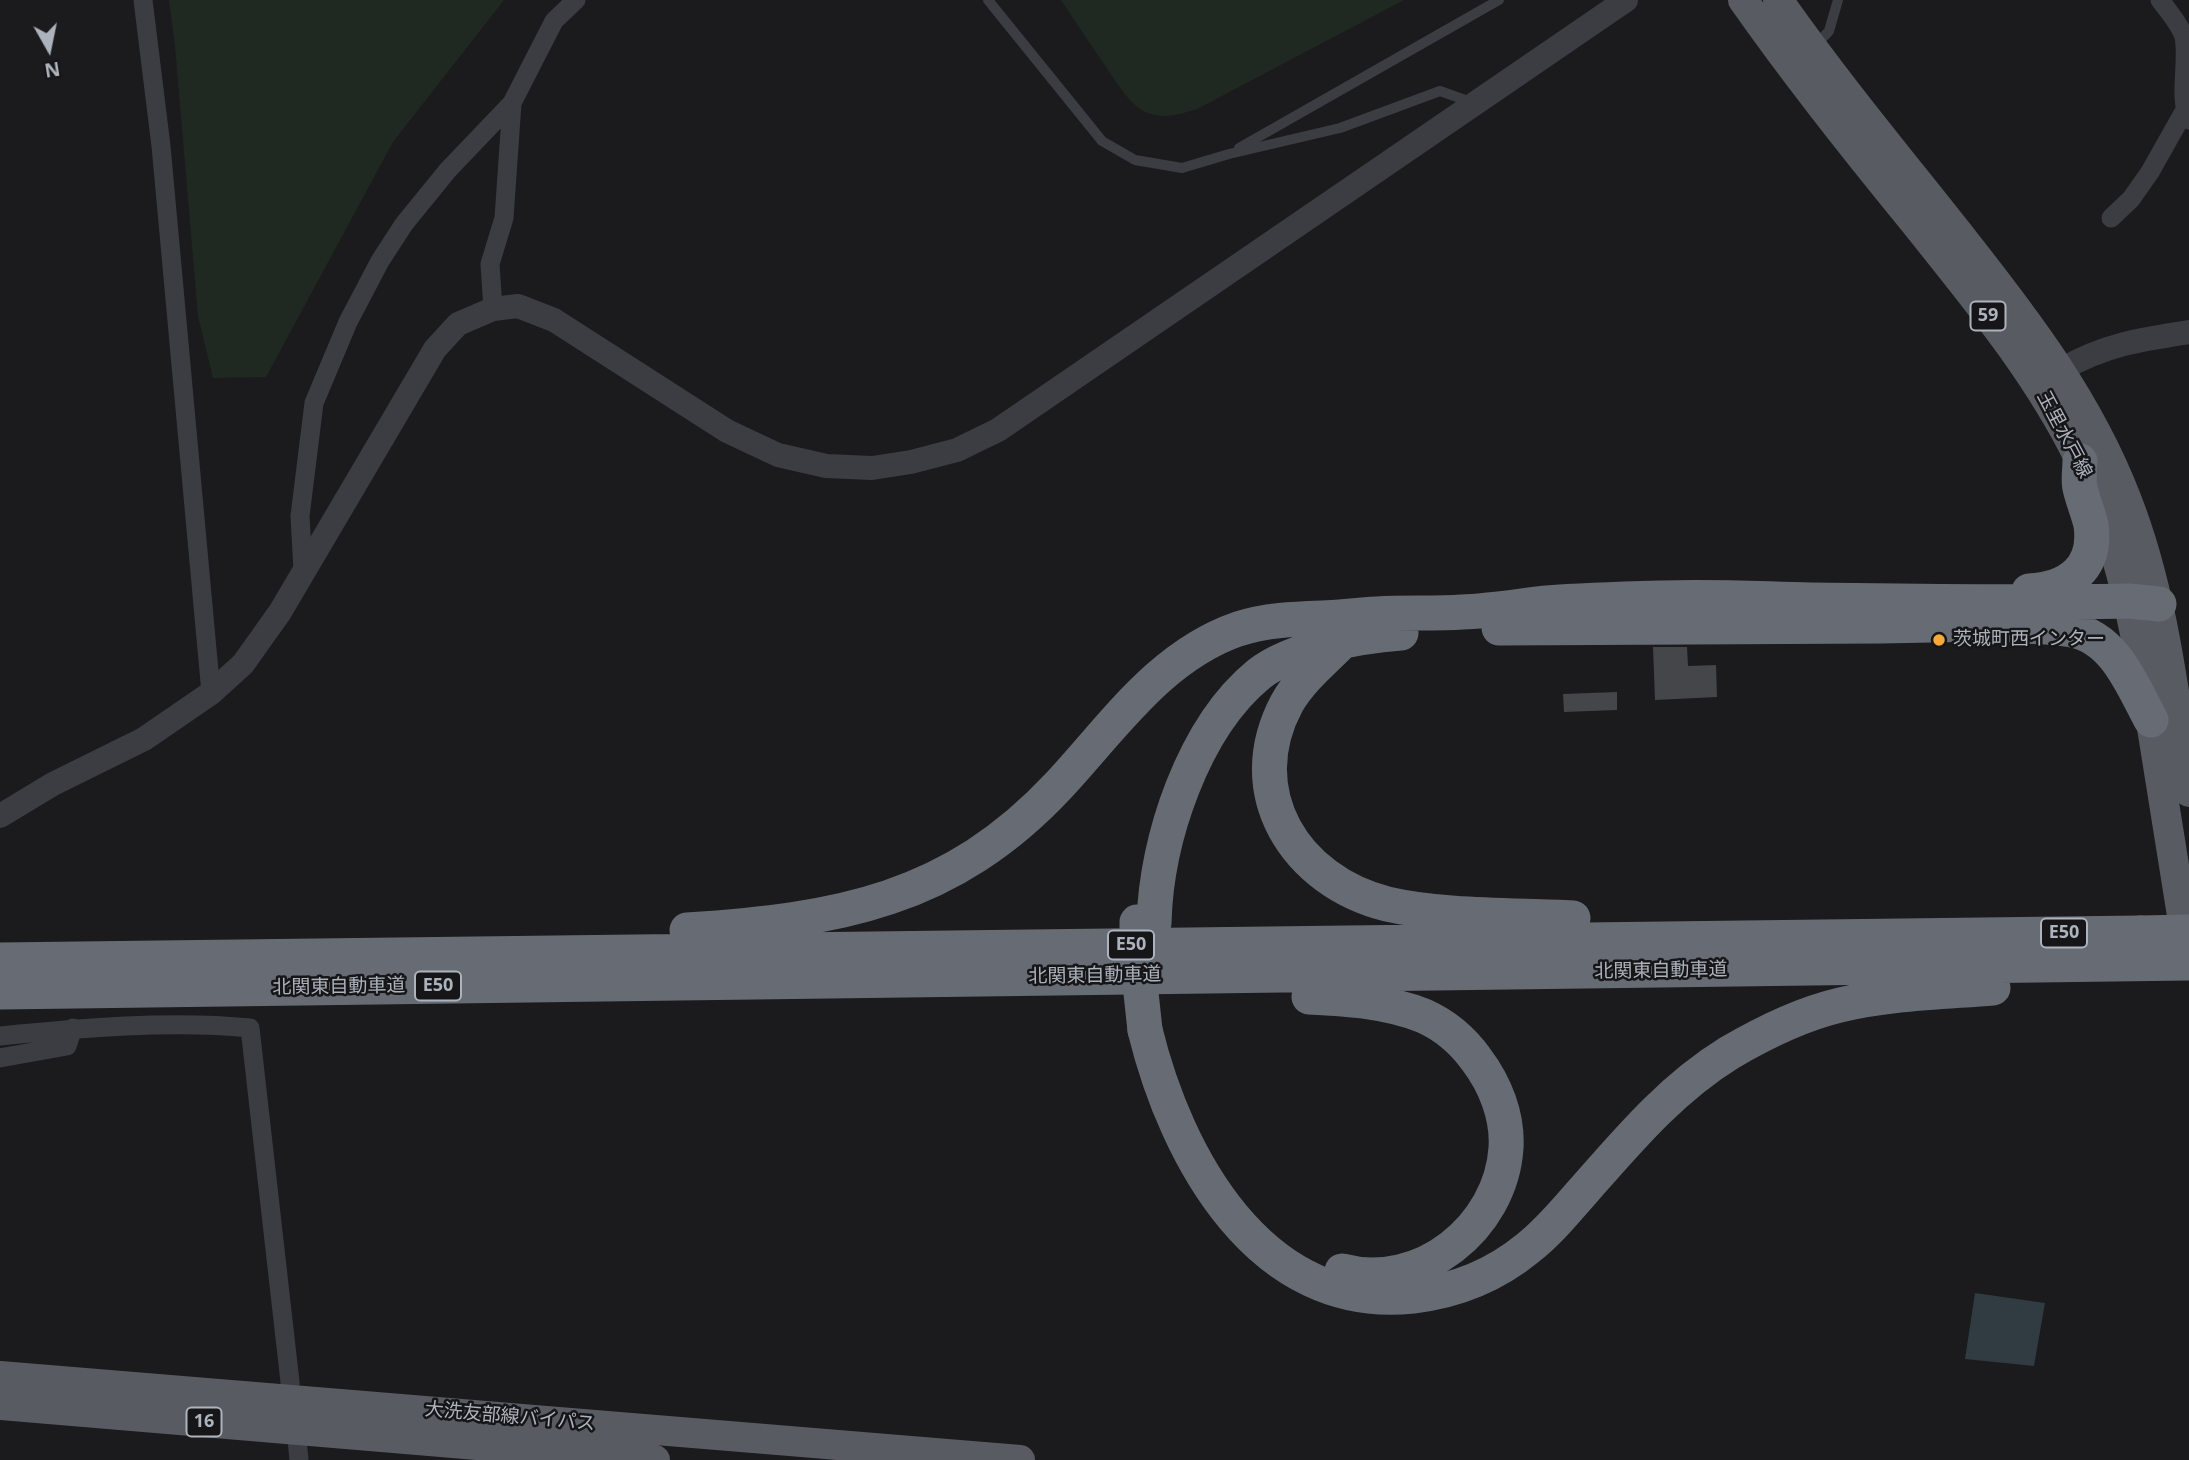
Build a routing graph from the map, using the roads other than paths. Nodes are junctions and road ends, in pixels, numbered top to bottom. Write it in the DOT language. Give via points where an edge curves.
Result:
graph roads {
  1 [pos="143,0"];
  2 [pos="576,0"];
  3 [pos="988,0"];
  4 [pos="1499,0"];
  5 [pos="1626,0"];
  6 [pos="1743,0"];
  7 [pos="1778,0"];
  8 [pos="1838,0"];
  9 [pos="2160,0"];
  10 [pos="2187,35"];
  11 [pos="1813,49"];
  12 [pos="512,103"];
  13 [pos="1475,104"];
  14 [pos="2187,115"];
  15 [pos="1229,154"];
  16 [pos="2111,218"];
  17 [pos="493,309"];
  18 [pos="2189,332"];
  19 [pos="2061,370"];
  20 [pos="2080,461"];
  21 [pos="303,570"];
  22 [pos="1960,600"];
  23 [pos="2140,605"];
  24 [pos="2009,625"];
  25 [pos="1331,631"];
  26 [pos="211,694"];
  27 [pos="2151,720"];
  28 [pos="2189,792"];
  29 [pos="0,816"];
  30 [pos="2189,932"];
  31 [pos="1988,934"];
  32 [pos="275,957"];
  33 [pos="2143,958"];
  34 [pos="0,960"];
  35 [pos="2189,961"];
  36 [pos="2189,976"];
  37 [pos="876,980"];
  38 [pos="0,992"];
  39 [pos="73,1028"];
  40 [pos="1153,1030"];
  41 [pos="0,1036"];
  42 [pos="0,1058"];
  43 [pos="0,1376"];
  44 [pos="290,1398"];
  45 [pos="0,1405"];
  46 [pos="296,1429"];
  47 [pos="541,1455"];
  48 [pos="299,1460"];
  49 [pos="655,1460"];
  50 [pos="1020,1460"];
  1 -- 26 [label="street" via="161,146"];
  2 -- 12 [label="street" via="554,21"];
  3 -- 15 [label="lane" via="1102,141 1135,160 1182,168"];
  4 -- 15 [label="lane"];
  5 -- 13 [label="street"];
  6 -- 20 [label="main road, 玉里水戸線 / 59" via="1788,65 2000,332"];
  7 -- 11 [label="main road, 玉里水戸線 / 59"];
  8 -- 11 [label="lane" via="1829,31"];
  9 -- 10 [label="street"];
  10 -- 14 [label="street"];
  11 -- 19 [label="main road, 玉里水戸線 / 59"];
  12 -- 17 [label="street" via="504,218 490,264"];
  12 -- 21 [label="street" via="404,224 348,321 314,403 300,516"];
  13 -- 15 [label="lane" via="1440,91 1340,128"];
  13 -- 17 [label="street" via="998,430 957,450 911,461 872,468 826,466 778,455 727,431 554,320 517,306"];
  14 -- 16 [label="street" via="2150,172"];
  17 -- 21 [label="street" via="458,324 435,349"];
  18 -- 19 [label="street" via="2114,345"];
  19 -- 23 [label="main road, 玉里水戸線 / 59" via="2098,434 2142,542"];
  20 -- 22 [label="highway" via="2079,486 2091,541 2084,567 2069,581 2046,590"];
  20 -- 23 [label="main road, 玉里水戸線 / 59"];
  21 -- 26 [label="street" via="243,664"];
  22 -- 23 [label="highway"];
  22 -- 25 [label="highway" via="1667,598 1552,603 1380,614"];
  23 -- 24 [label="highway" via="2096,618"];
  23 -- 27 [label="main road, 玉里水戸線 / 59"];
  23 -- 28 [label="main road, 玉里水戸線 / 59"];
  24 -- 25 [label="highway" via="1463,628 1376,635"];
  24 -- 27 [label="highway" via="2071,629 2096,640 2119,663"];
  25 -- 31 [label="highway" via="1278,723 1271,777 1274,801 1295,846 1312,866 1357,893 1420,909 1494,914 1656,922 1898,920"];
  25 -- 32 [label="highway" via="1286,618 1241,628 1187,654 1130,704 1054,790 994,844 921,886 884,900 840,912 736,926"];
  25 -- 40 [label="highway" via="1260,673 1219,719 1199,753 1167,833 1146,922 1154,980"];
  26 -- 29 [label="street" via="144,739"];
  27 -- 35 [label="main road, 玉里水戸線 / 59"];
  30 -- 33 [label="highway, 北関東自動車道 / E50, bridge"];
  31 -- 32 [label="highway, 北関東自動車道 / E50"];
  31 -- 33 [label="highway, 北関東自動車道 / E50"];
  32 -- 34 [label="highway, 北関東自動車道 / E50"];
  33 -- 35 [label="highway, 北関東自動車道 / E50"];
  33 -- 36 [label="highway"];
  33 -- 37 [label="highway, 北関東自動車道 / E50"];
  33 -- 40 [label="highway" via="1838,1005 1787,1024 1728,1054 1684,1086 1528,1249 1458,1288 1405,1297 1355,1293 1309,1279 1261,1247 1196,1165 1163,1096"];
  37 -- 38 [label="highway, 北関東自動車道 / E50"];
  37 -- 40 [label="highway" via="1333,998 1393,1006 1426,1017 1469,1048 1498,1096 1506,1148 1492,1200 1456,1246 1434,1260 1381,1274 1351,1273 1322,1265 1297,1252 1255,1218 1212,1161"];
  39 -- 41 [label="street"];
  39 -- 42 [label="street" via="67,1046"];
  39 -- 44 [label="street" via="250,1028"];
  43 -- 44 [label="main road, 大洗友部線バイパス / 16"];
  44 -- 50 [label="main road, 大洗友部線バイパス / 16"];
  45 -- 46 [label="main road, 大洗友部線バイパス / 16"];
  46 -- 47 [label="main road, 大洗友部線バイパス / 16"];
  46 -- 48 [label="street"];
  47 -- 49 [label="main road, 大洗友部線バイパス / 16"];
}
